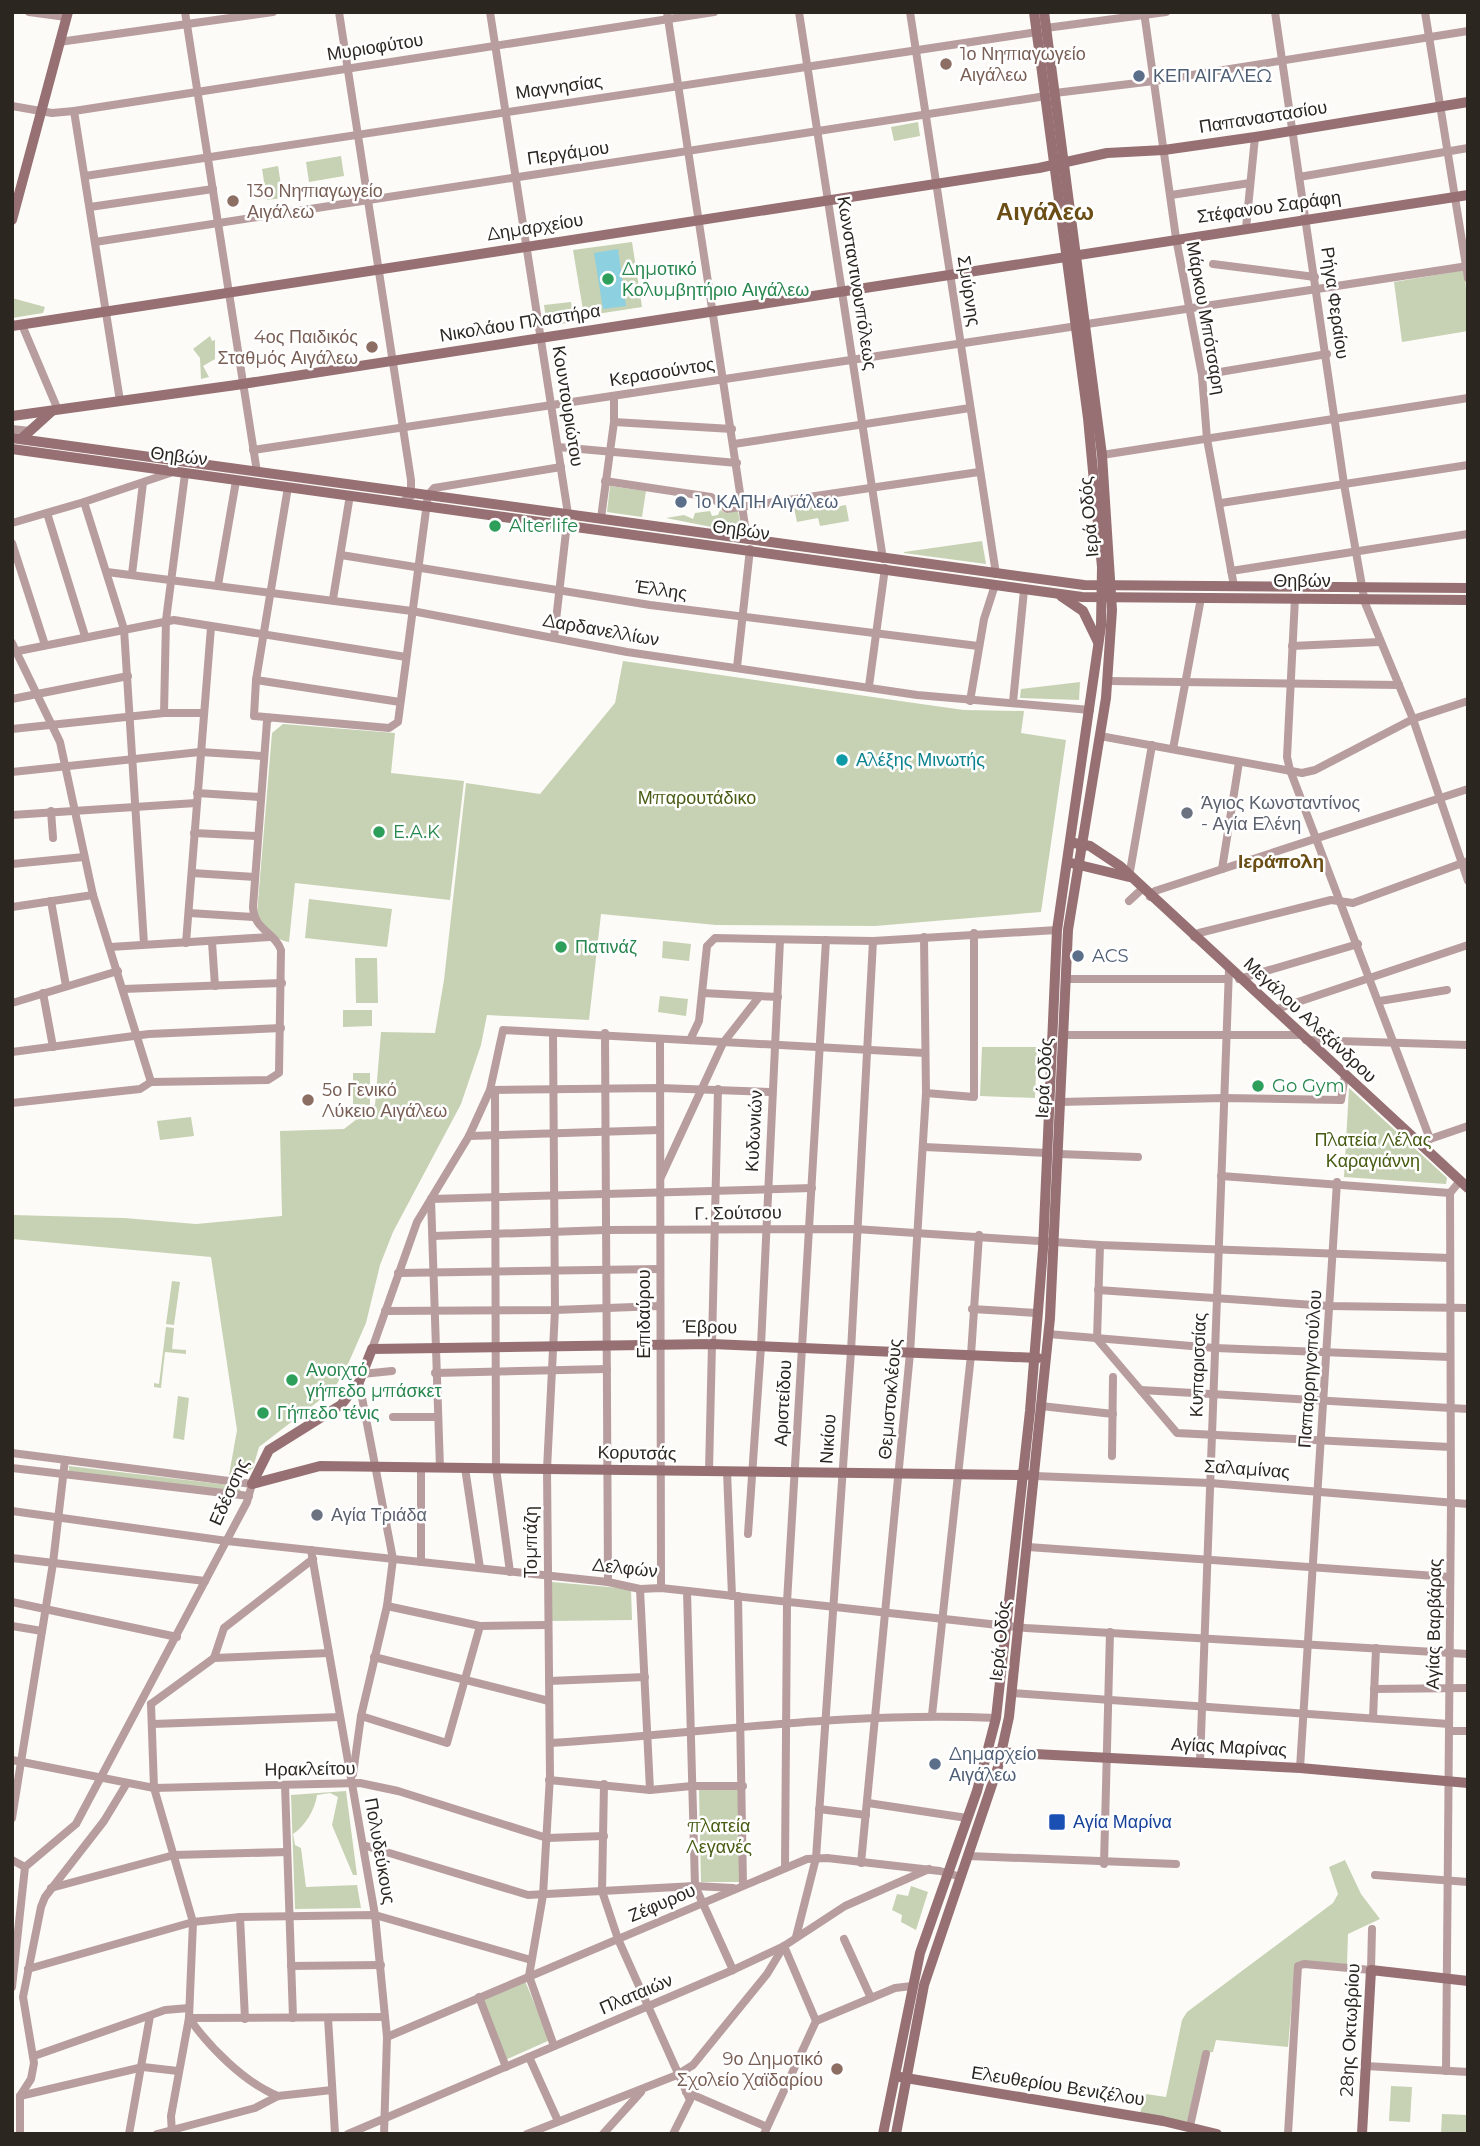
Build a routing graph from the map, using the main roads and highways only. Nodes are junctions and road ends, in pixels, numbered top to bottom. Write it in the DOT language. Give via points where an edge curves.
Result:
graph roads {
  1 [pos="1034,12"];
  2 [pos="1044,12"];
  3 [pos="67,15"];
  4 [pos="1042,30"];
  5 [pos="1468,102"];
  6 [pos="1060,164"];
  7 [pos="1468,195"];
  8 [pos="12,220"];
  9 [pos="1072,255"];
  10 [pos="17,325"];
  11 [pos="1082,325"];
  12 [pos="55,411"];
  13 [pos="12,416"];
  14 [pos="17,438"];
  15 [pos="12,449"];
  16 [pos="428,500"];
  17 [pos="569,519"];
  18 [pos="749,544"];
  19 [pos="995,580"];
  20 [pos="1468,589"];
  21 [pos="1107,592"];
  22 [pos="1045,593"];
  23 [pos="1363,593"];
  24 [pos="1468,600"];
  25 [pos="1098,645"];
  26 [pos="1074,843"];
  27 [pos="1065,862"];
  28 [pos="1077,865"];
  29 [pos="1129,877"];
  30 [pos="1053,1153"];
  31 [pos="1464,1185"];
  32 [pos="1049,1242"];
  33 [pos="372,1349"];
  34 [pos="1034,1358"];
  35 [pos="1046,1359"];
  36 [pos="1023,1475"];
  37 [pos="1035,1476"];
  38 [pos="252,1484"];
  39 [pos="988,1752"];
  40 [pos="1002,1752"];
  41 [pos="1468,1783"];
  42 [pos="1468,1982"];
  43 [pos="893,2076"];
  44 [pos="906,2078"];
  45 [pos="883,2134"];
  46 [pos="896,2134"];
  47 [pos="1217,2134"];
  48 [pos="1362,2134"];
  1 -- 4 [label="main road, Ιερά Οδός"];
  2 -- 4 [label="main road, Ιερά Οδός"];
  3 -- 8 [label="main road"];
  4 -- 6 [label="main road, Ιερά Οδός"];
  5 -- 6 [label="main road, Παπαναστασίου" via="1164,150 1107,153"];
  6 -- 9 [label="main road, Ιερά Οδός"];
  6 -- 10 [label="main road, Δημαρχείου"];
  7 -- 9 [label="main road, Στέφανου Σαράφη"];
  9 -- 11 [label="main road, Ιερά Οδός"];
  9 -- 12 [label="main road, Νικολάου Πλαστήρα"];
  11 -- 21 [label="main road, Ιερά Οδός"];
  11 -- 21 [label="main road, Ιερά Οδός" via="1102,454"];
  12 -- 13 [label="main road, Νικολάου Πλαστήρα"];
  12 -- 14 [label="main road"];
  14 -- 16 [label="main road, Θηβών" via="412,492"];
  15 -- 16 [label="main road, Θηβών" via="402,502"];
  16 -- 17 [label="main road, Θηβών"];
  17 -- 18 [label="main road, Θηβών"];
  17 -- 18 [label="main road, Θηβών" via="601,518"];
  18 -- 19 [label="main road, Θηβών"];
  19 -- 21 [label="main road, Θηβών"];
  19 -- 22 [label="main road, Θηβών"];
  20 -- 23 [label="main road, Θηβών"];
  21 -- 22 [label="main road, Θηβών"];
  21 -- 23 [label="main road, Θηβών" via="1234,586"];
  21 -- 23 [label="main road, Θηβών" via="1201,598"];
  21 -- 25 [label="main road, Ιερά Οδός"];
  21 -- 26 [label="main road, Ιερά Οδός" via="1108,681"];
  22 -- 25 [label="main road" via="1068,599 1083,611"];
  23 -- 24 [label="main road, Θηβών"];
  25 -- 26 [label="main road, Ιερά Οδός"];
  26 -- 27 [label="main road, Ιερά Οδός"];
  26 -- 28 [label="main road, Ιερά Οδός"];
  26 -- 29 [label="main road, Μεγάλου Αλεξάνδρου" via="1095,848"];
  27 -- 28 [label="main road, Μεγάλου Αλεξάνδρου"];
  27 -- 30 [label="main road, Ιερά Οδός" via="1057,930"];
  28 -- 29 [label="main road, Μεγάλου Αλεξάνδρου"];
  28 -- 30 [label="main road, Ιερά Οδός" via="1068,930 1060,1102"];
  29 -- 31 [label="main road, Μεγάλου Αλεξάνδρου" via="1232,975 1426,1143"];
  30 -- 32 [label="main road, Ιερά Οδός"];
  32 -- 34 [label="main road, Ιερά Οδός"];
  32 -- 35 [label="main road, Ιερά Οδός"];
  33 -- 34 [label="main road, Έβρου" via="712,1344"];
  33 -- 38 [label="main road, Εδέσσης" via="361,1378 336,1410 269,1450"];
  34 -- 35 [label="main road, Έβρου"];
  34 -- 36 [label="main road, Ιερά Οδός"];
  35 -- 37 [label="main road, Ιερά Οδός"];
  36 -- 37 [label="main road, Σαλαμίνας"];
  36 -- 38 [label="main road, Κορυτσάς" via="320,1466"];
  36 -- 39 [label="main road, Ιερά Οδός" via="1008,1626"];
  37 -- 40 [label="main road, Ιερά Οδός"];
  39 -- 40 [label="main road, Αγίας Μαρίνας"];
  39 -- 43 [label="main road, Ιερά Οδός" via="924,1941"];
  40 -- 41 [label="main road, Αγίας Μαρίνας" via="1300,1768"];
  40 -- 44 [label="main road, Ιερά Οδός" via="927,1976"];
  42 -- 48 [label="main road, 28ης Οκτωβρίου" via="1371,1970"];
  43 -- 44 [label="main road, Ελευθερίου Βενιζέλου"];
  43 -- 45 [label="main road, Ιερά Οδός"];
  44 -- 46 [label="main road, Ιερά Οδός"];
  44 -- 47 [label="main road, Ελευθερίου Βενιζέλου"];
}
